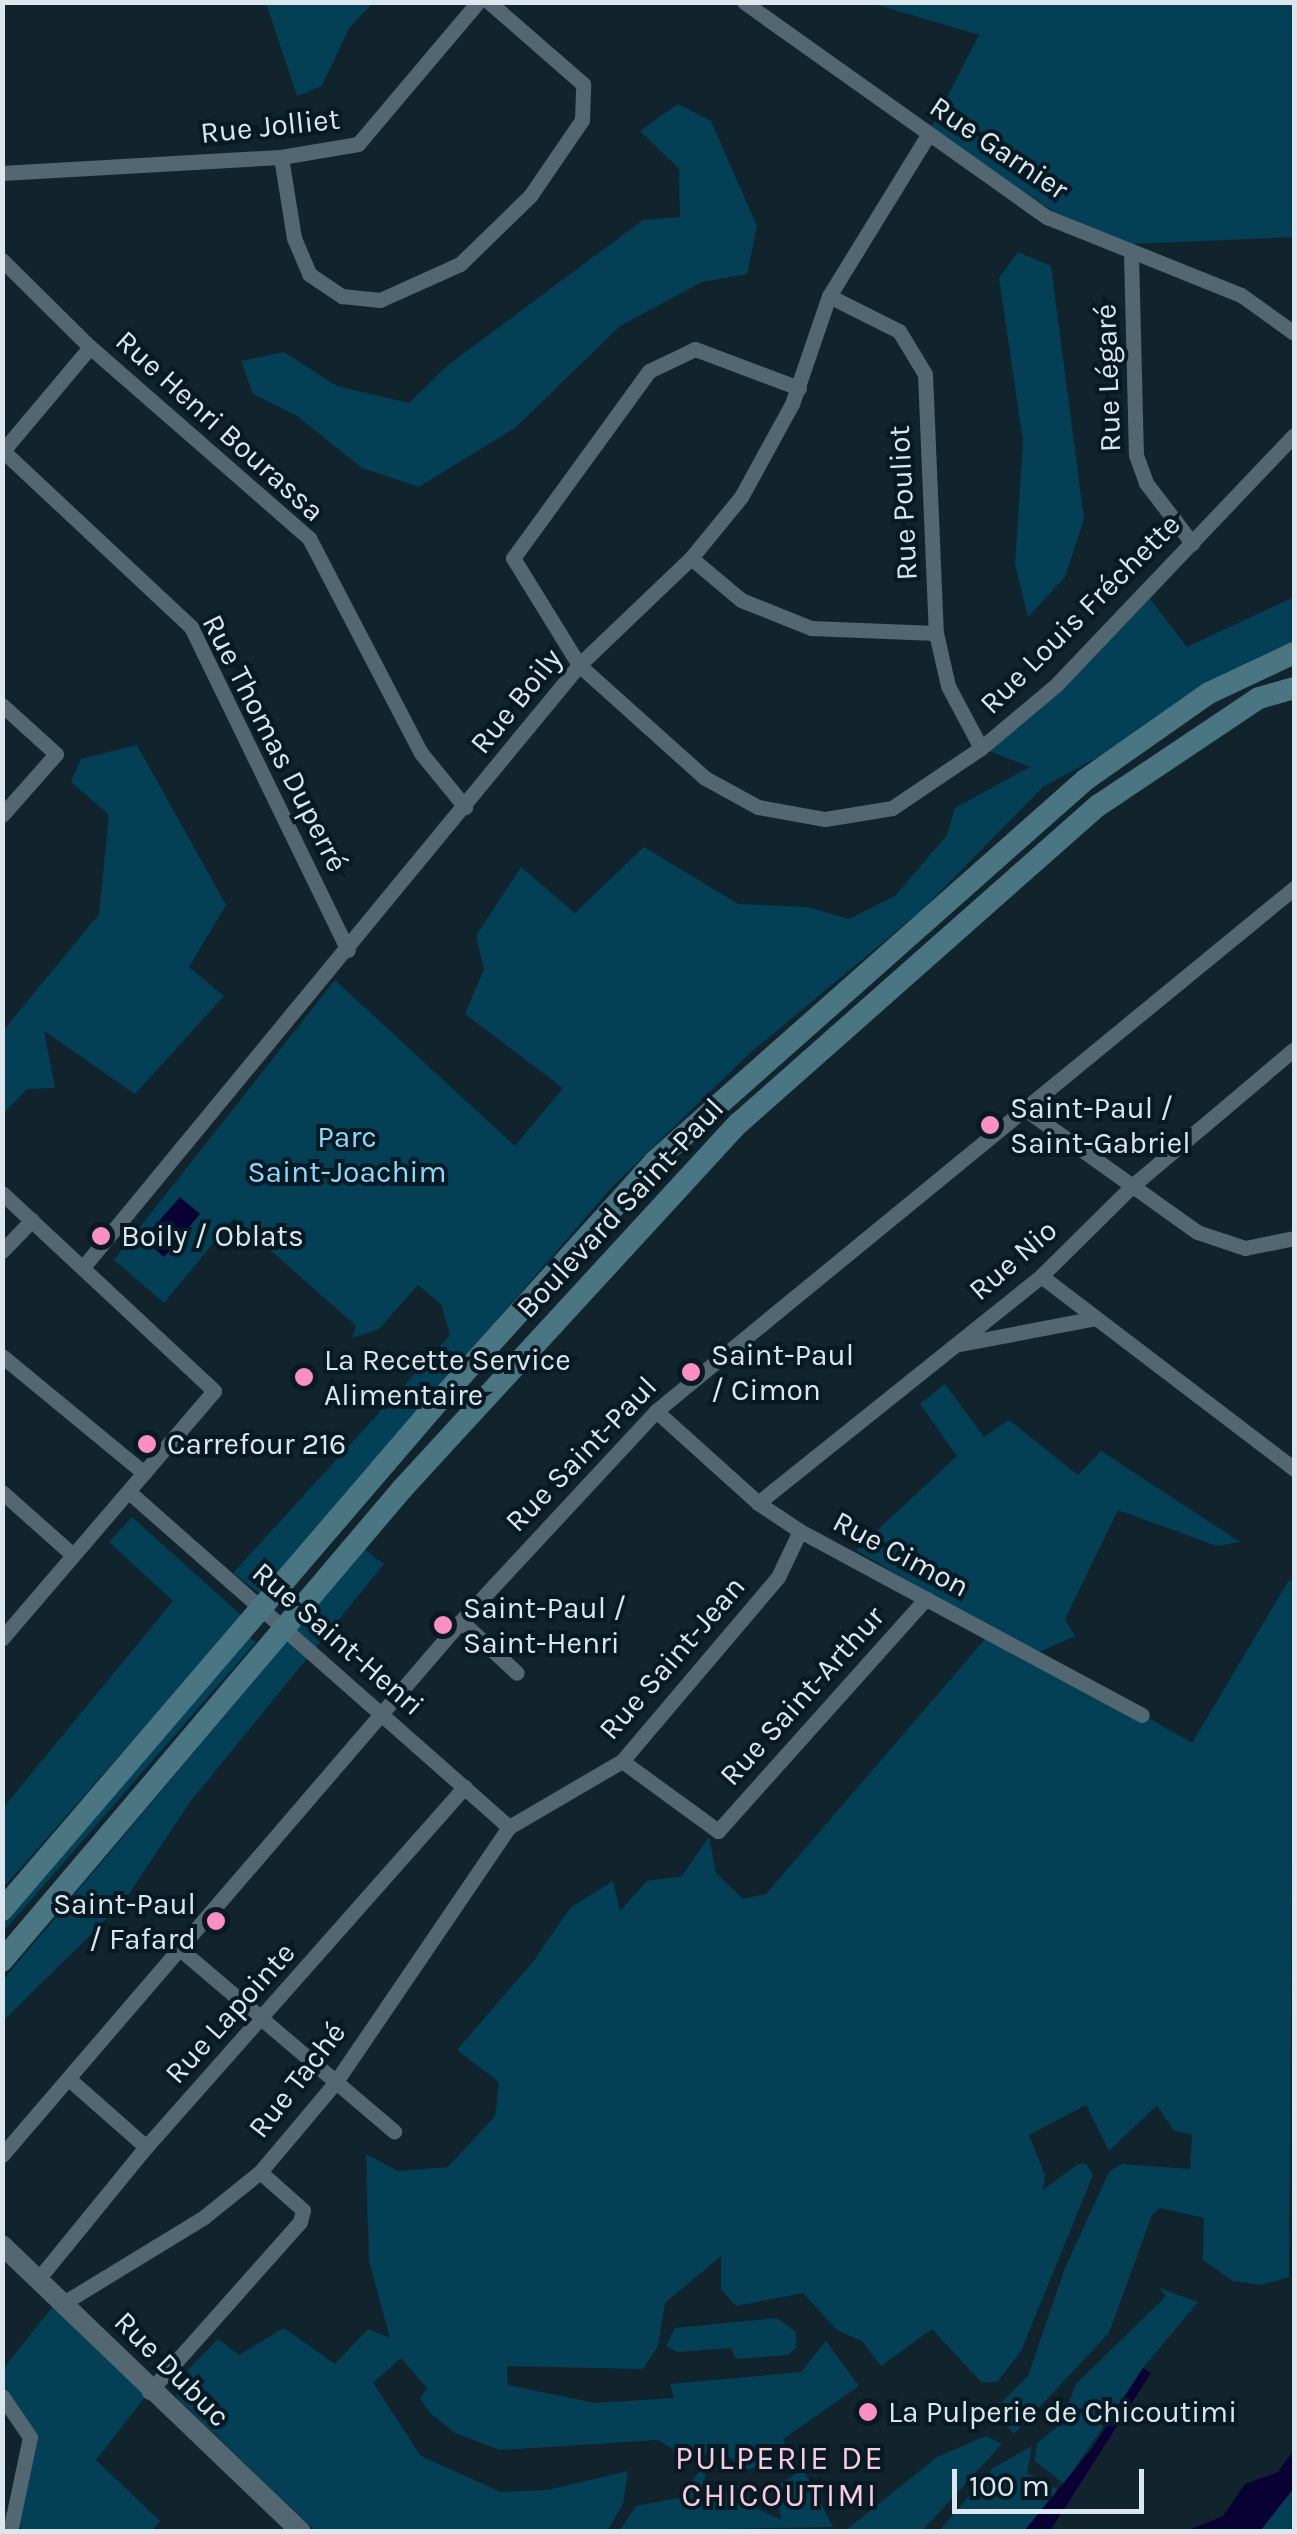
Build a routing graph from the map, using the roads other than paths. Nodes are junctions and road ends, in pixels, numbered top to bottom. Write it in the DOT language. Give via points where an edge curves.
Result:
graph roads {
  1 [pos="478,2"];
  2 [pos="489,2"];
  3 [pos="744,2"];
  4 [pos="928,135"];
  5 [pos="281,157"];
  6 [pos="2,174"];
  7 [pos="1131,253"];
  8 [pos="2,260"];
  9 [pos="829,296"];
  10 [pos="1294,333"];
  11 [pos="90,347"];
  12 [pos="799,388"];
  13 [pos="1294,435"];
  14 [pos="3,451"];
  15 [pos="1192,544"];
  16 [pos="691,558"];
  17 [pos="936,633"];
  18 [pos="1294,653"];
  19 [pos="579,664"];
  20 [pos="1294,688"];
  21 [pos="2,704"];
  22 [pos="982,748"];
  23 [pos="466,808"];
  24 [pos="2,815"];
  25 [pos="1294,888"];
  26 [pos="348,950"];
  27 [pos="1294,1049"];
  28 [pos="1026,1110"];
  29 [pos="1132,1186"];
  30 [pos="2,1194"];
  31 [pos="32,1220"];
  32 [pos="1291,1241"];
  33 [pos="2,1251"];
  34 [pos="84,1266"];
  35 [pos="1041,1276"];
  36 [pos="1096,1318"];
  37 [pos="956,1344"];
  38 [pos="2,1356"];
  39 [pos="656,1411"];
  40 [pos="1294,1469"];
  41 [pos="144,1473"];
  42 [pos="2,1492"];
  43 [pos="129,1492"];
  44 [pos="758,1503"];
  45 [pos="800,1531"];
  46 [pos="73,1555"];
  47 [pos="926,1598"];
  48 [pos="461,1621"];
  49 [pos="2,1638"];
  50 [pos="518,1673"];
  51 [pos="382,1714"];
  52 [pos="1142,1715"];
  53 [pos="622,1760"];
  54 [pos="465,1787"];
  55 [pos="509,1827"];
  56 [pos="2,1910"];
  57 [pos="181,1950"];
  58 [pos="2,1961"];
  59 [pos="263,2019"];
  60 [pos="69,2078"];
  61 [pos="335,2083"];
  62 [pos="394,2131"];
  63 [pos="146,2146"];
  64 [pos="2,2156"];
  65 [pos="260,2172"];
  66 [pos="2,2245"];
  67 [pos="39,2278"];
  68 [pos="65,2302"];
  69 [pos="149,2392"];
  70 [pos="2,2396"];
  71 [pos="10,2532"];
  72 [pos="301,2532"];
  1 -- 5 [label="street, Rue Jolliet" via="358,144"];
  2 -- 5 [label="street" via="583,84 582,120 530,196 460,264 380,300 342,296 309,274 294,238"];
  3 -- 4 [label="street, Rue Garnier"];
  4 -- 7 [label="street, Rue Garnier" via="1046,217"];
  4 -- 9 [label="street, Rue Boily"];
  5 -- 6 [label="street, Rue Jolliet"];
  7 -- 10 [label="street, Rue Garnier" via="1241,295"];
  7 -- 15 [label="street, Rue Légaré" via="1136,455 1146,483"];
  8 -- 11 [label="street, Rue Henri Bourassa"];
  9 -- 12 [label="street, Rue Boily"];
  9 -- 17 [label="street, Rue Pouliot" via="899,331 925,374"];
  11 -- 14 [label="street"];
  11 -- 23 [label="street, Rue Henri Bourassa" via="309,538 421,753"];
  12 -- 16 [label="street, Rue Boily" via="741,497"];
  12 -- 19 [label="street, Rue Louis Fréchette" via="694,349 649,371 513,558"];
  13 -- 15 [label="street, Rue Louis Fréchette"];
  14 -- 26 [label="street, Rue Thomas Duperré" via="191,627"];
  15 -- 22 [label="street, Rue Louis Fréchette" via="1056,685"];
  16 -- 17 [label="street" via="741,600 811,628"];
  16 -- 19 [label="street, Rue Boily"];
  17 -- 22 [label="street, Rue Pouliot" via="948,686"];
  18 -- 56 [label="main road, Boulevard Saint-Paul" via="1209,693 1084,780 654,1162 431,1410"];
  19 -- 22 [label="street, Rue Louis Fréchette" via="705,778 758,807 825,820 892,808"];
  19 -- 23 [label="street, Rue Boily"];
  20 -- 58 [label="main road, Boulevard Saint-Paul" via="1259,698 1100,805 740,1123 402,1489"];
  21 -- 24 [label="street" via="56,754"];
  23 -- 26 [label="street, Rue Boily"];
  25 -- 28 [label="street, Rue Saint-Paul"];
  26 -- 34 [label="street, Rue Boily"];
  27 -- 29 [label="street, Rue Nio"];
  28 -- 29 [label="street"];
  28 -- 39 [label="street, Rue Saint-Paul"];
  29 -- 32 [label="street" via="1196,1232 1245,1248"];
  29 -- 35 [label="street, Rue Nio"];
  30 -- 31 [label="street"];
  31 -- 33 [label="street"];
  31 -- 34 [label="street"];
  34 -- 41 [label="street" via="214,1391"];
  35 -- 36 [label="street"];
  35 -- 37 [label="street, Rue Nio"];
  36 -- 37 [label="street"];
  36 -- 40 [label="street"];
  37 -- 44 [label="street, Rue Nio"];
  38 -- 41 [label="street"];
  39 -- 44 [label="street, Rue Cimon"];
  39 -- 48 [label="street, Rue Saint-Paul"];
  41 -- 43 [label="street"];
  42 -- 46 [label="street"];
  43 -- 46 [label="street"];
  43 -- 51 [label="street, Rue Saint-Henri"];
  44 -- 45 [label="street, Rue Cimon"];
  45 -- 47 [label="street, Rue Cimon"];
  45 -- 53 [label="street, Rue Saint-Jean" via="778,1577"];
  46 -- 49 [label="street"];
  47 -- 52 [label="street, Rue Cimon"];
  47 -- 53 [label="street, Rue Saint-Arthur" via="718,1831"];
  48 -- 50 [label="street"];
  48 -- 51 [label="street, Rue Saint-Paul"];
  51 -- 54 [label="street, Rue Saint-Henri"];
  51 -- 57 [label="street, Rue Saint-Paul"];
  53 -- 55 [label="street, Rue Saint-Jean"];
  54 -- 55 [label="street, Rue Saint-Henri"];
  54 -- 59 [label="street, Rue Lapointe"];
  55 -- 61 [label="street, Rue Taché"];
  57 -- 59 [label="street"];
  57 -- 60 [label="street, Rue Saint-Paul"];
  59 -- 61 [label="street"];
  59 -- 63 [label="street, Rue Lapointe"];
  60 -- 63 [label="street"];
  60 -- 64 [label="street, Rue Saint-Paul"];
  61 -- 62 [label="street"];
  61 -- 65 [label="street, Rue Taché"];
  63 -- 67 [label="street, Rue Lapointe"];
  65 -- 68 [label="street, Rue Taché" via="204,2217"];
  65 -- 69 [label="street" via="303,2210 300,2222"];
  66 -- 67 [label="street, Rue Dubuc"];
  67 -- 68 [label="street, Rue Dubuc"];
  68 -- 69 [label="street, Rue Dubuc"];
  69 -- 72 [label="street, Rue Dubuc"];
  70 -- 71 [label="street" via="30,2437"];
}
